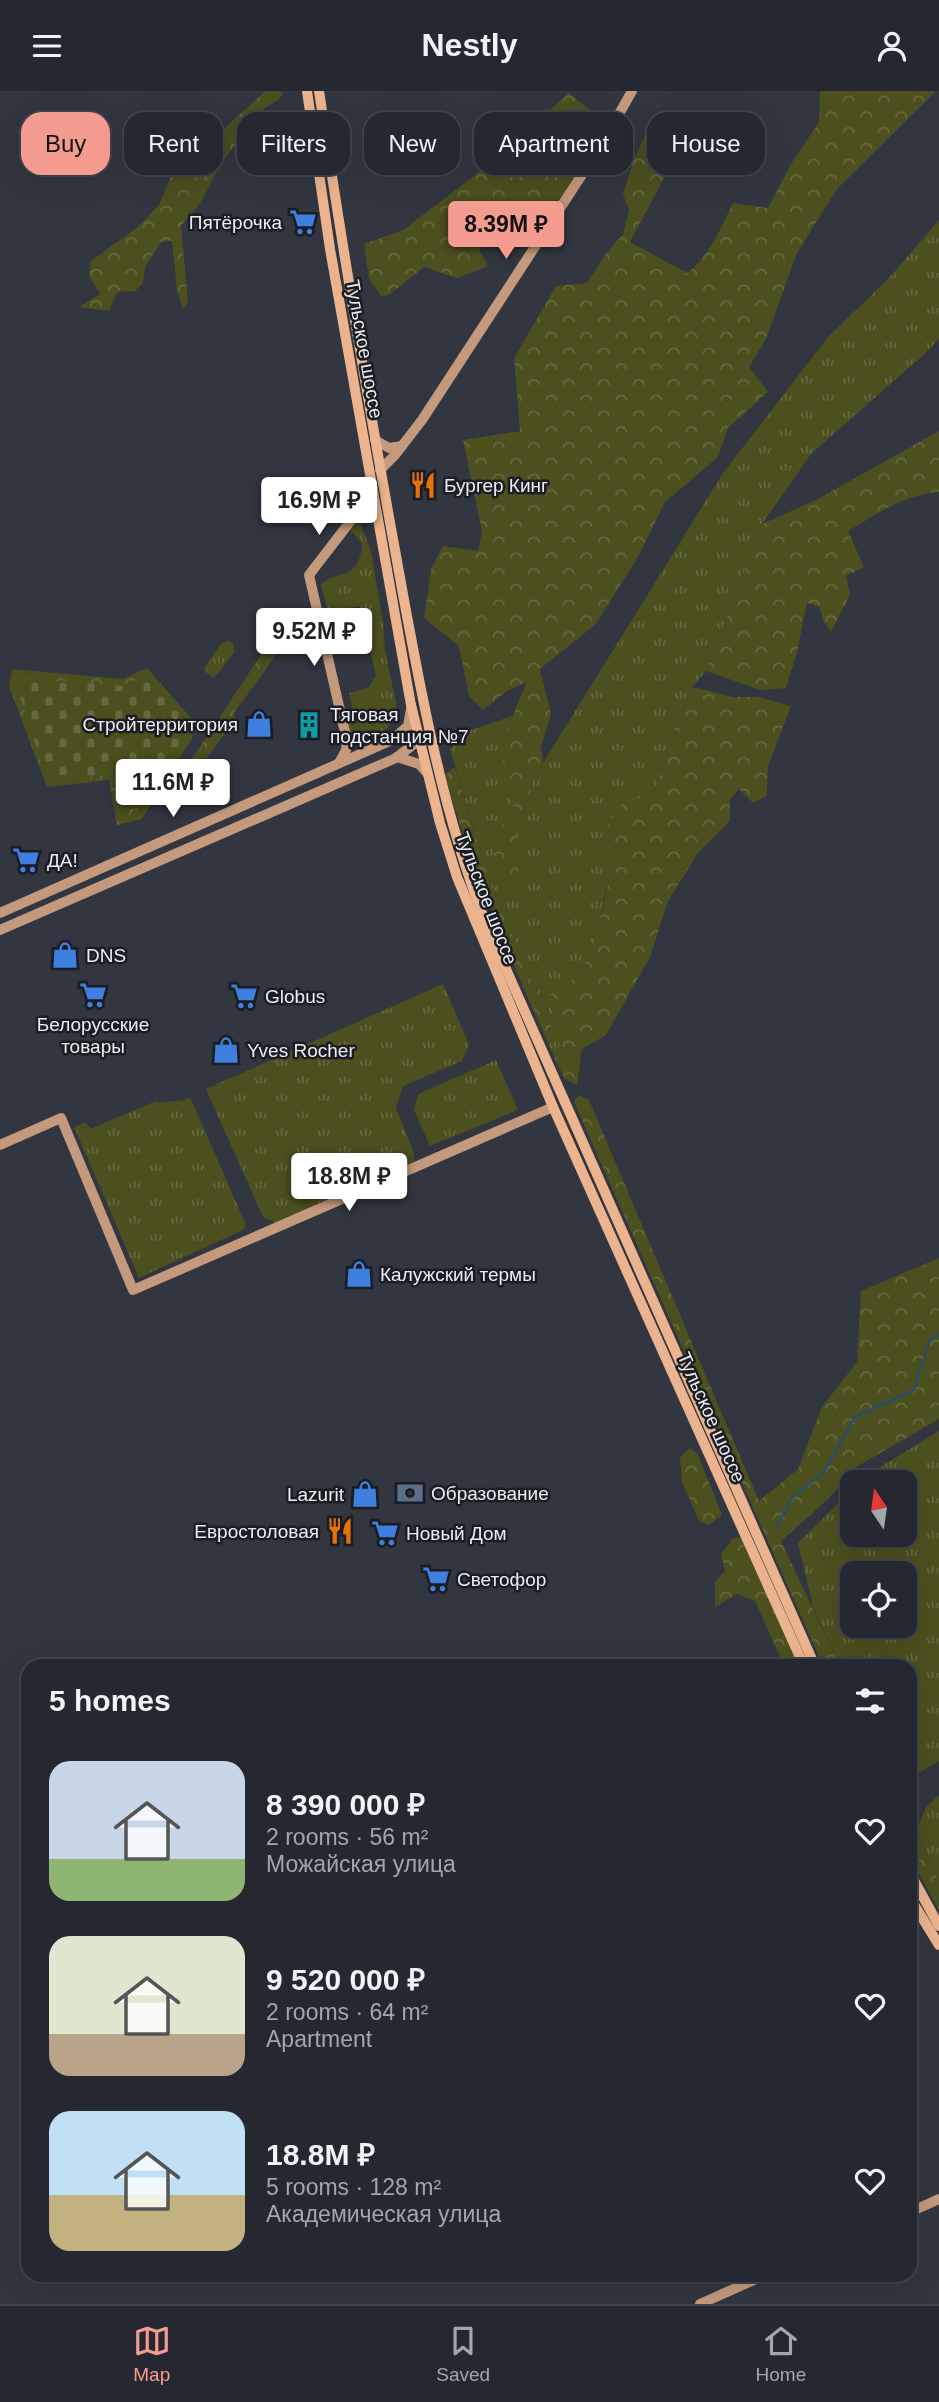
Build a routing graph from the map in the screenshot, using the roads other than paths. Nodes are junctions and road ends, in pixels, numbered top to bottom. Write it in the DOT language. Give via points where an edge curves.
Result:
graph roads {
  1 [pos="307,91"];
  2 [pos="320,91"];
  3 [pos="632,91"];
  4 [pos="375,440"];
  5 [pos="402,446"];
  6 [pos="380,470"];
  7 [pos="373,492"];
  8 [pos="352,519"];
  9 [pos="378,522"];
  10 [pos="411,705"];
  11 [pos="424,739"];
  12 [pos="392,740"];
  13 [pos="359,755"];
  14 [pos="397,757"];
  15 [pos="339,763"];
  16 [pos="366,771"];
  17 [pos="427,773"];
  18 [pos="0,913"];
  19 [pos="0,930"];
  20 [pos="553,1107"];
  21 [pos="0,1145"];
  22 [pos="801,1659"];
  23 [pos="812,1659"];
  24 [pos="917,1886"];
  25 [pos="917,1909"];
  26 [pos="939,1926"];
  27 [pos="939,1945"];
  28 [pos="939,2199"];
  29 [pos="917,2209"];
  30 [pos="749,2282"];
  31 [pos="700,2304"];
  1 -- 7 [label="main road, Тульское шоссе"];
  2 -- 4 [label="main road, Тульское шоссе"];
  3 -- 5 [label="street" via="602,144"];
  4 -- 5 [label="street" via="388,448"];
  4 -- 6 [label="main road, Тульское шоссе"];
  5 -- 6 [label="street"];
  6 -- 11 [label="main road, Тульское шоссе"];
  7 -- 8 [label="street"];
  7 -- 9 [label="main road, Тульское шоссе"];
  8 -- 9 [label="street" via="367,515"];
  8 -- 15 [label="street" via="309,575 347,741"];
  9 -- 10 [label="main road, Тульское шоссе"];
  10 -- 11 [label="main road, Тульское шоссе"];
  10 -- 12 [label="street" via="408,726"];
  11 -- 12 [label="street"];
  11 -- 14 [label="street"];
  11 -- 17 [label="main road, Тульское шоссе"];
  11 -- 23 [label="main road, Тульское шоссе" via="486,924"];
  12 -- 13 [label="street"];
  13 -- 15 [label="street"];
  13 -- 16 [label="street"];
  14 -- 16 [label="street"];
  14 -- 17 [label="street" via="419,764"];
  15 -- 18 [label="street"];
  16 -- 19 [label="street"];
  17 -- 20 [label="main road, Тульское шоссе" via="457,877"];
  20 -- 21 [label="street" via="133,1290 61,1118"];
  20 -- 22 [label="main road, Тульское шоссе"];
  24 -- 26 [label="main road"];
  25 -- 27 [label="main road"];
  28 -- 29 [label="street"];
  30 -- 31 [label="street"];
}
